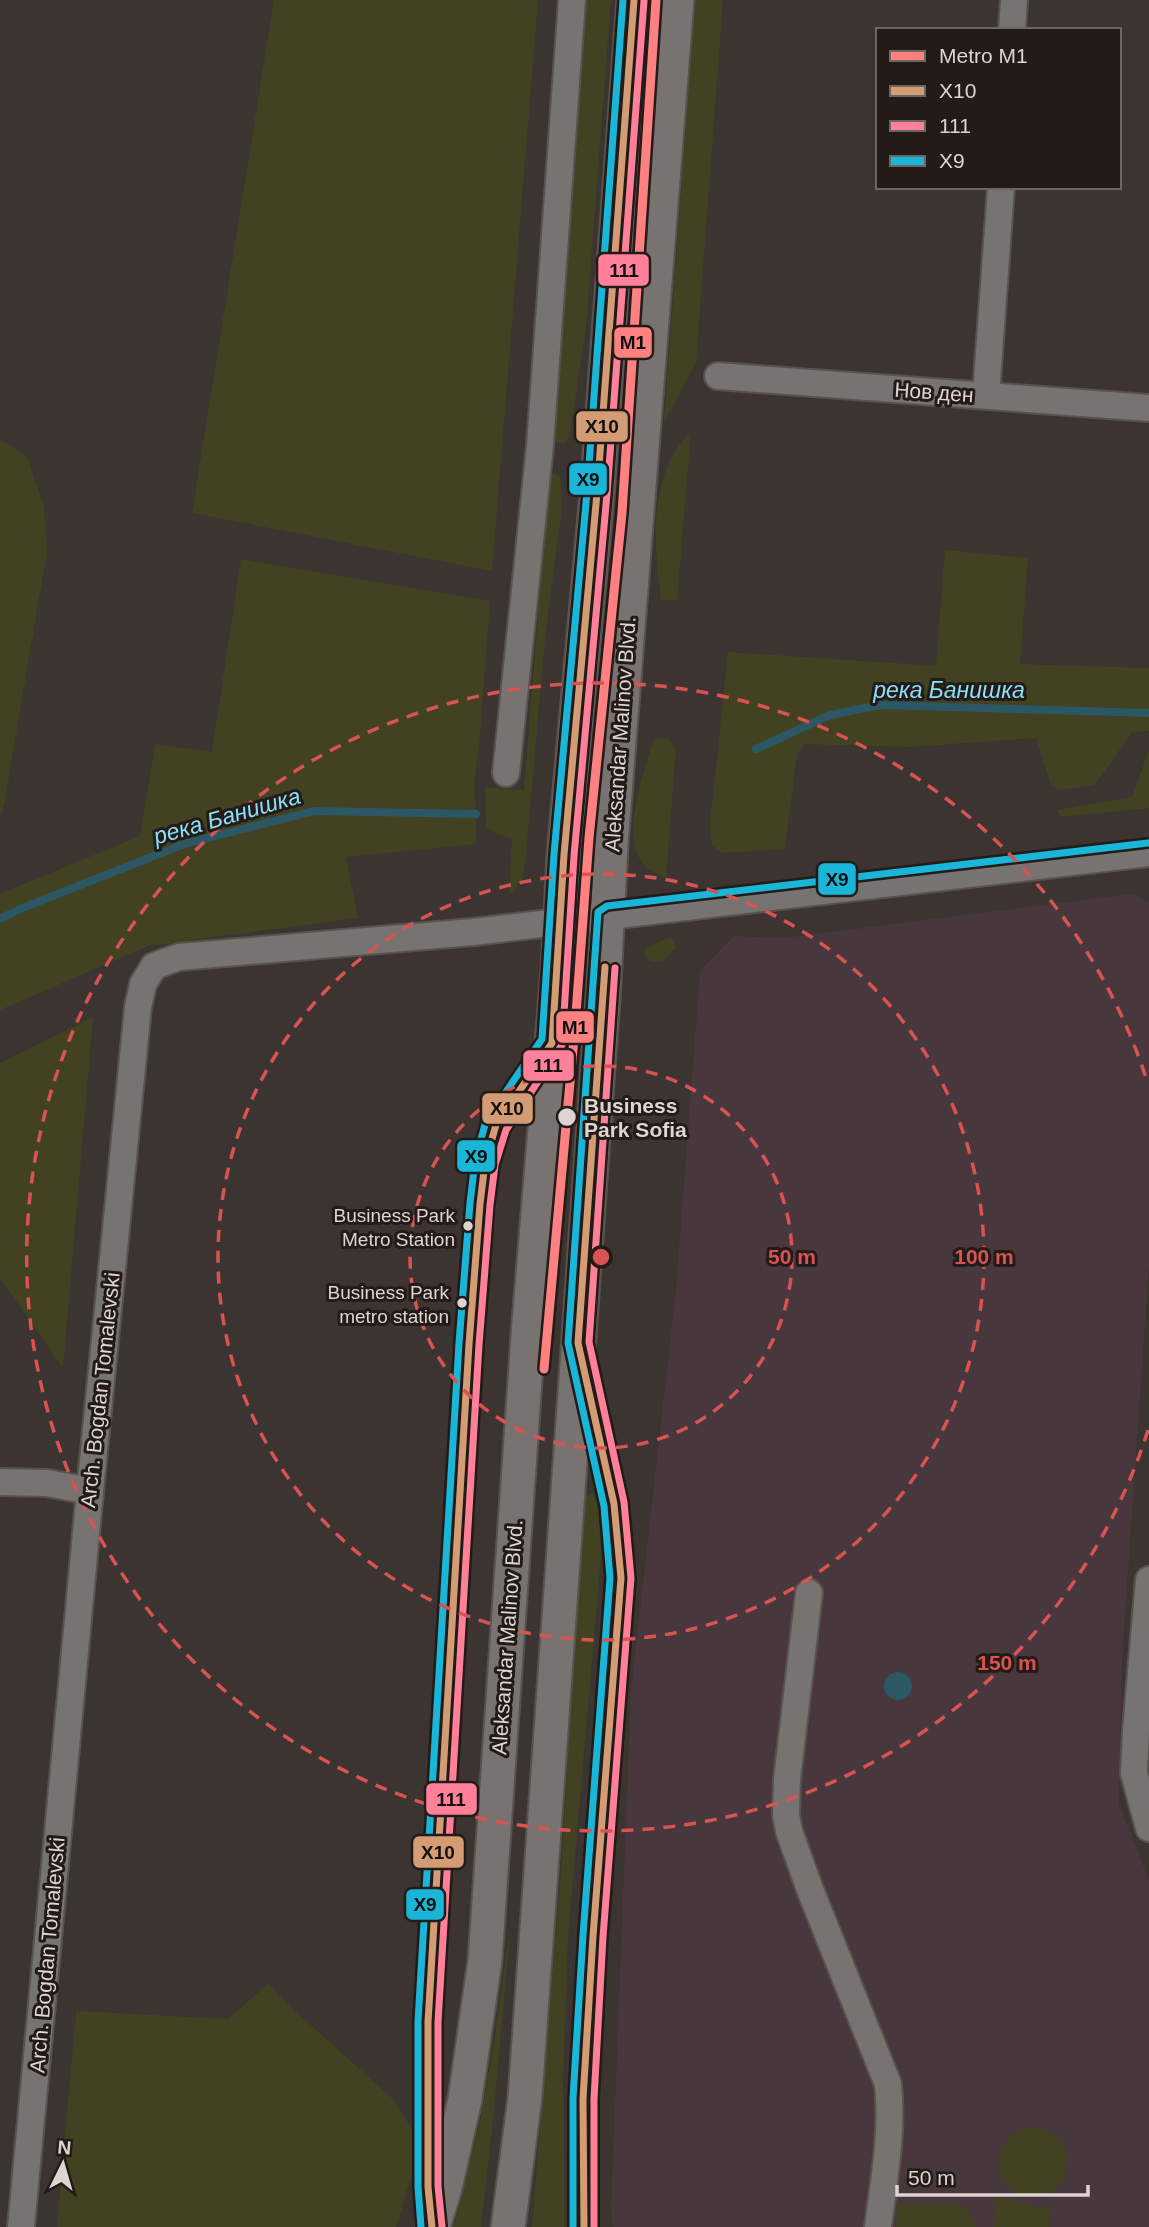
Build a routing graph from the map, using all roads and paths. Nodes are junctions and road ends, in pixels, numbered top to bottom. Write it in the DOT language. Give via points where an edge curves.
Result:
graph roads {
  1 [pos="572,0"];
  2 [pos="634,0"];
  3 [pos="677,0"];
  4 [pos="1014,0"];
  5 [pos="1012,28"];
  6 [pos="1001,189"];
  7 [pos="718,376"];
  8 [pos="986,395"];
  9 [pos="1149,408"];
  10 [pos="506,773"];
  11 [pos="1149,853"];
  12 [pos="608,916"];
  13 [pos="561,921"];
  14 [pos="552,1043"];
  15 [pos="578,1343"];
  16 [pos="0,1482"];
  17 [pos="90,1491"];
  18 [pos="1149,1580"];
  19 [pos="809,1592"];
  20 [pos="1147,1618"];
  21 [pos="1149,1828"];
  22 [pos="428,2022"];
  23 [pos="21,2227"];
  24 [pos="433,2227"];
  25 [pos="508,2227"];
  26 [pos="584,2227"];
  27 [pos="878,2227"];
  1 -- 10 [label="street" via="540,445"];
  2 -- 13 [label="main road, Aleksandar Malinov Blvd."];
  3 -- 12 [label="main road, Aleksandar Malinov Blvd."];
  4 -- 5 [label="street"];
  6 -- 8 [label="street"];
  7 -- 8 [label="street, Нов ден"];
  8 -- 9 [label="street, Нов ден"];
  11 -- 12 [label="street, Arch. Bogdan Tomalevski"];
  12 -- 13 [label="street, Arch. Bogdan Tomalevski"];
  12 -- 15 [label="main road, Aleksandar Malinov Blvd."];
  13 -- 14 [label="main road, Aleksandar Malinov Blvd."];
  13 -- 17 [label="street, Arch. Bogdan Tomalevski" via="179,957 154,966 143,984 138,1007"];
  14 -- 22 [label="street" via="496,1125 485,1163 469,1344"];
  14 -- 24 [label="main road, Aleksandar Malinov Blvd." via="485,1960 465,2099"];
  15 -- 25 [label="main road, Aleksandar Malinov Blvd." via="525,2097"];
  15 -- 26 [label="street, Aleksandar Malinov Blvd." via="614,1504 621,1578 583,2086"];
  16 -- 17 [label="street" via="47,1483"];
  17 -- 23 [label="street, Arch. Bogdan Tomalevski"];
  18 -- 20 [label="street"];
  19 -- 27 [label="street" via="786,1815 809,1887 888,2084 890,2136"];
  20 -- 21 [label="street" via="1134,1773"];
}
